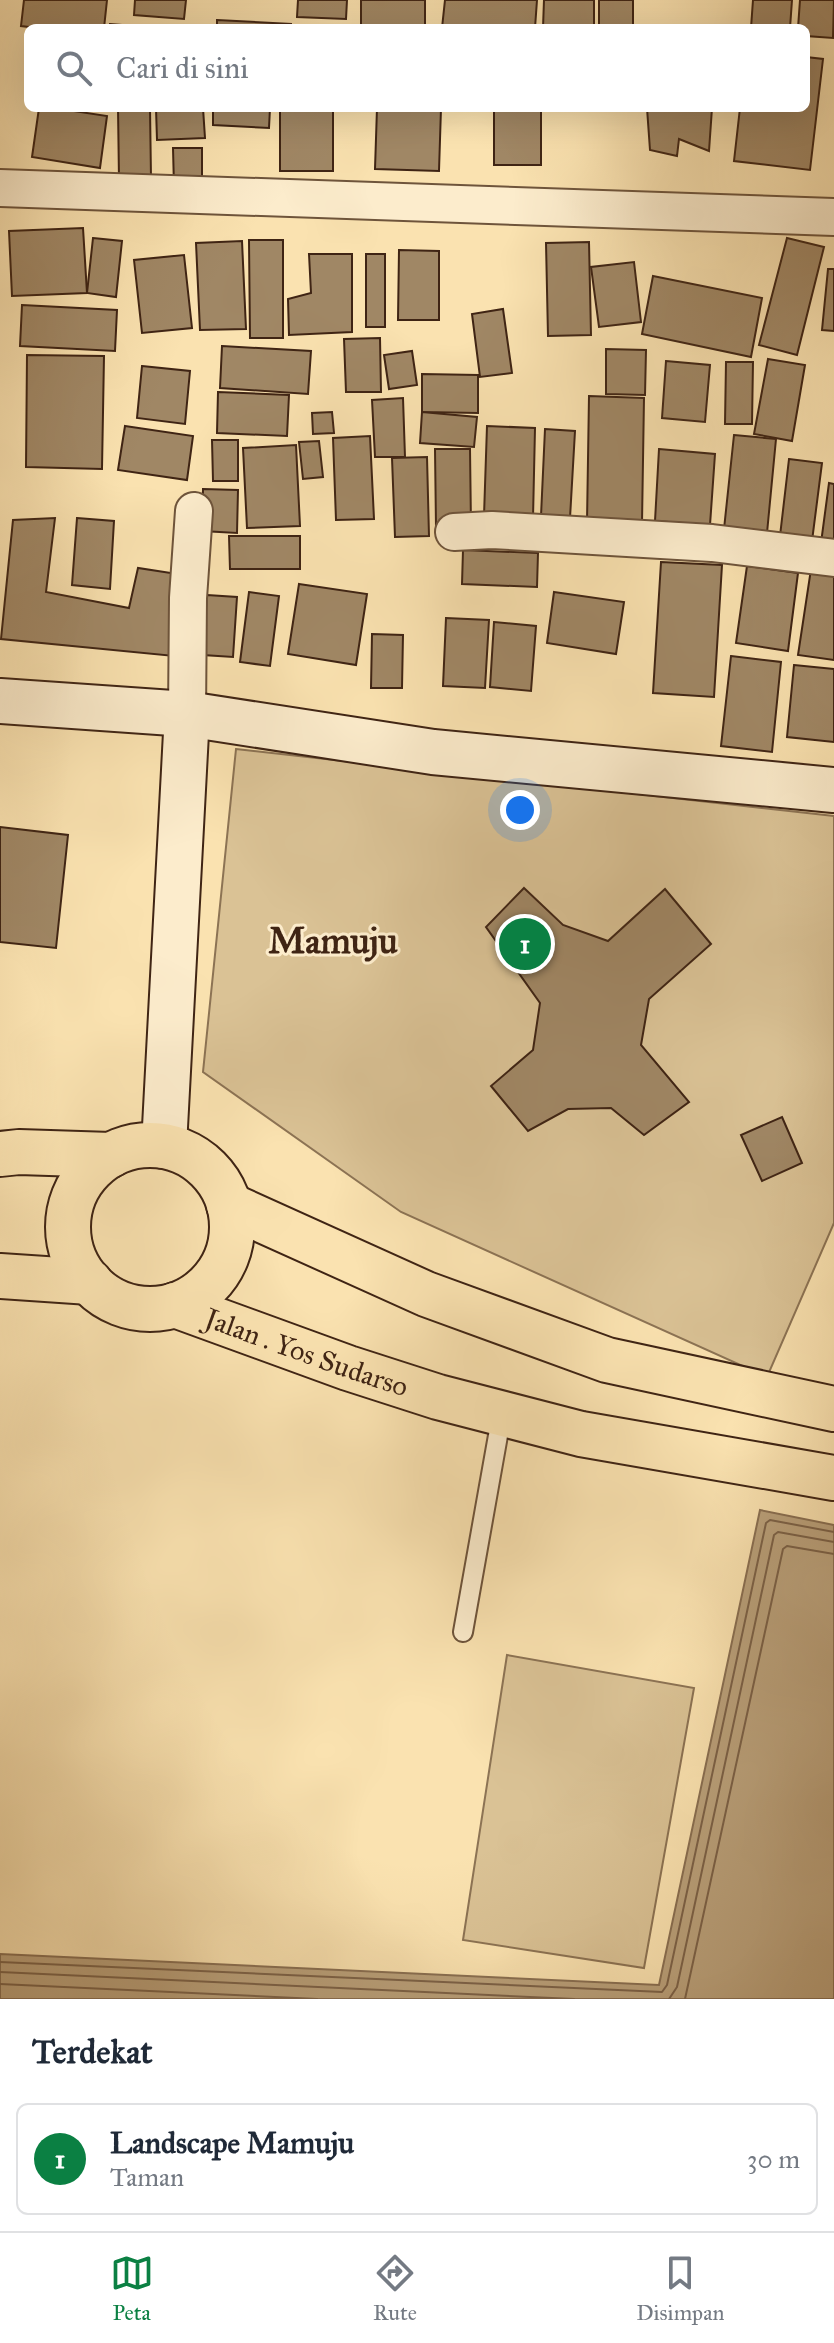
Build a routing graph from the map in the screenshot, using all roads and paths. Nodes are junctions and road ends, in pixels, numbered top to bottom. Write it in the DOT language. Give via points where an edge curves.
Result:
graph roads {
  1 [pos="0,188"];
  2 [pos="834,217"];
  3 [pos="194,511"];
  4 [pos="454,532"];
  5 [pos="834,558"];
  6 [pos="0,701"];
  7 [pos="187,714"];
  8 [pos="834,790"];
  9 [pos="164,1146"];
  10 [pos="0,1154"];
  11 [pos="111,1155"];
  12 [pos="229,1205"];
  13 [pos="0,1276"];
  14 [pos="90,1282"];
  15 [pos="175,1305"];
  16 [pos="827,1407"];
  17 [pos="502,1413"];
  18 [pos="816,1475"];
  19 [pos="463,1632"];
  1 -- 2 [label="street"];
  3 -- 7 [label="street"];
  4 -- 5 [label="street" via="504,530 712,543"];
  6 -- 7 [label="main road"];
  7 -- 8 [label="main road" via="433,752"];
  7 -- 9 [label="main road"];
  9 -- 11 [label="highway" via="128,1148"];
  9 -- 12 [label="highway" via="182,1151 212,1172"];
  10 -- 11 [label="highway"];
  11 -- 14 [label="highway" via="83,1179 69,1213 72,1250"];
  12 -- 15 [label="highway" via="231,1242 217,1276"];
  12 -- 16 [label="highway" via="426,1294 607,1360"];
  13 -- 14 [label="highway"];
  14 -- 15 [label="highway" via="120,1303 138,1308"];
  15 -- 17 [label="highway, Jalan . Yos Sudarso" via="348,1368"];
  17 -- 18 [label="highway, Jalan . Yos Sudarso" via="581,1434"];
  17 -- 19 [label="lane"];
}
